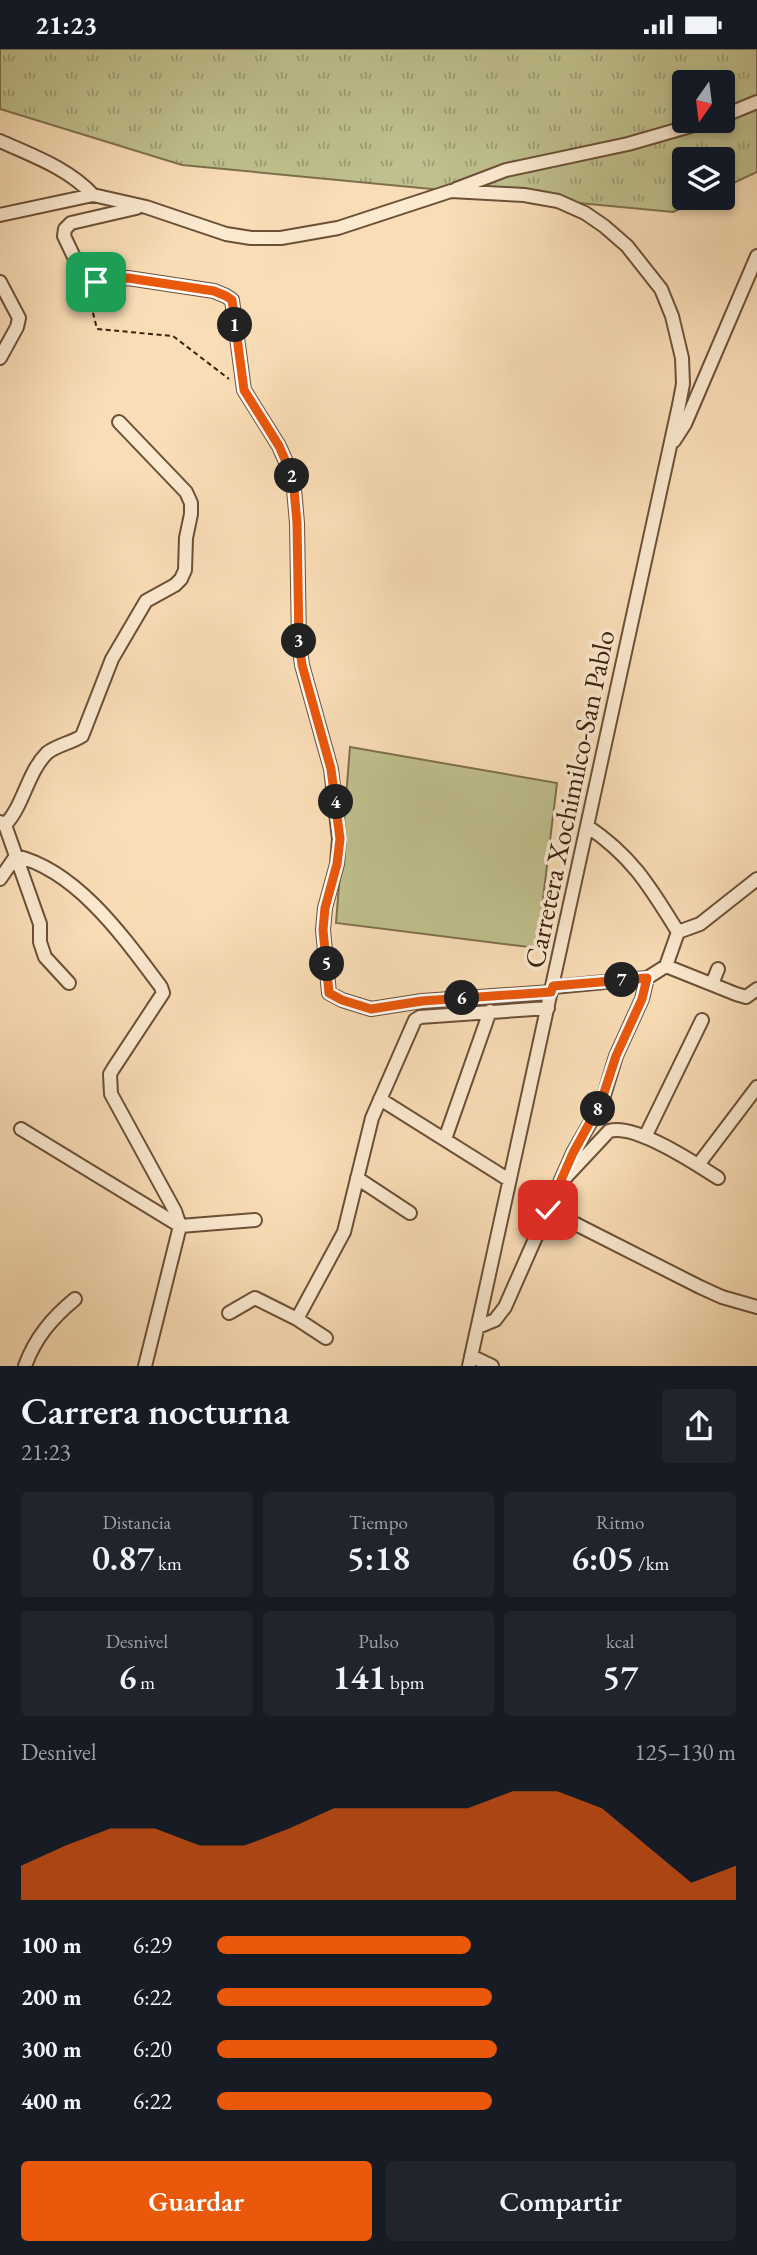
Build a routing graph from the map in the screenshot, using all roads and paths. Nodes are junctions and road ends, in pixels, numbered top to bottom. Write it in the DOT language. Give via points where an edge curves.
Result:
graph roads {
  1 [pos="757,102"];
  2 [pos="735,110"];
  3 [pos="672,131"];
  4 [pos="0,141"];
  5 [pos="451,191"];
  6 [pos="93,195"];
  7 [pos="146,207"];
  8 [pos="0,215"];
  9 [pos="757,256"];
  10 [pos="0,282"];
  11 [pos="89,284"];
  12 [pos="0,358"];
  13 [pos="244,390"];
  14 [pos="119,422"];
  15 [pos="670,448"];
  16 [pos="3,823"];
  17 [pos="587,827"];
  18 [pos="16,856"];
  19 [pos="0,879"];
  20 [pos="757,879"];
  21 [pos="678,932"];
  22 [pos="666,967"];
  23 [pos="718,969"];
  24 [pos="647,978"];
  25 [pos="69,983"];
  26 [pos="712,984"];
  27 [pos="552,989"];
  28 [pos="757,989"];
  29 [pos="548,1008"];
  30 [pos="490,1011"];
  31 [pos="702,1020"];
  32 [pos="757,1087"];
  33 [pos="380,1099"];
  34 [pos="21,1129"];
  35 [pos="645,1137"];
  36 [pos="446,1139"];
  37 [pos="698,1165"];
  38 [pos="357,1178"];
  39 [pos="718,1178"];
  40 [pos="509,1179"];
  41 [pos="558,1185"];
  42 [pos="548,1210"];
  43 [pos="410,1213"];
  44 [pos="254,1220"];
  45 [pos="180,1226"];
  46 [pos="75,1299"];
  47 [pos="757,1307"];
  48 [pos="229,1313"];
  49 [pos="297,1319"];
  50 [pos="478,1328"];
  51 [pos="326,1338"];
  52 [pos="470,1361"];
  53 [pos="24,1366"];
  54 [pos="145,1366"];
  55 [pos="492,1366"];
  1 -- 2 [label="street"];
  3 -- 5 [label="street" via="506,170"];
  4 -- 6 [label="street" via="68,173"];
  5 -- 7 [label="street" via="338,228 281,238 226,233"];
  5 -- 15 [label="street, Carretera Xochimilco-San Pablo" via="558,201 604,226 645,267 661,289 682,358 683,384"];
  6 -- 7 [label="street"];
  6 -- 8 [label="street"];
  7 -- 11 [label="street" via="115,211 71,223 65,229 64,236"];
  9 -- 15 [label="street" via="685,424"];
  10 -- 12 [label="street" via="19,318"];
  11 -- 13 [label="path" via="76,306 92,309 97,329 173,336"];
  11 -- 13 [label="street" via="128,278 214,291 232,300"];
  13 -- 27 [label="street" via="293,478 299,643 331,769 340,839 323,930 329,993 371,1009"];
  14 -- 16 [label="street" via="186,492 191,503 185,570 175,585 146,601 113,659 82,736 46,755 16,814"];
  15 -- 17 [label="street, Carretera Xochimilco-San Pablo"];
  16 -- 18 [label="street"];
  17 -- 21 [label="street" via="643,876"];
  17 -- 27 [label="street, Carretera Xochimilco-San Pablo"];
  18 -- 19 [label="street"];
  18 -- 25 [label="street" via="40,924 45,957"];
  18 -- 45 [label="street" via="77,891 112,923 161,987 160,1002 113,1069 109,1084"];
  20 -- 21 [label="street" via="700,924"];
  21 -- 22 [label="street"];
  22 -- 24 [label="street"];
  22 -- 26 [label="street"];
  23 -- 26 [label="street"];
  24 -- 27 [label="street"];
  24 -- 41 [label="street" via="601,1102"];
  26 -- 28 [label="street" via="746,997"];
  27 -- 29 [label="street, Carretera Xochimilco-San Pablo"];
  29 -- 30 [label="street"];
  29 -- 40 [label="street, Carretera Xochimilco-San Pablo"];
  30 -- 33 [label="street" via="415,1020"];
  30 -- 36 [label="street"];
  31 -- 35 [label="street"];
  32 -- 37 [label="street"];
  33 -- 36 [label="street"];
  33 -- 38 [label="street"];
  34 -- 45 [label="street"];
  35 -- 37 [label="street"];
  35 -- 41 [label="street" via="618,1128 609,1131"];
  36 -- 40 [label="street"];
  37 -- 39 [label="street"];
  38 -- 43 [label="street"];
  38 -- 49 [label="street" via="344,1231"];
  40 -- 50 [label="street, Carretera Xochimilco-San Pablo"];
  41 -- 42 [label="street"];
  42 -- 47 [label="street" via="700,1287"];
  42 -- 50 [label="street" via="501,1314"];
  44 -- 45 [label="street"];
  45 -- 54 [label="street"];
  46 -- 53 [label="street" via="53,1318"];
  48 -- 49 [label="street" via="255,1298"];
  49 -- 51 [label="street"];
  50 -- 52 [label="street, Carretera Xochimilco-San Pablo"];
  52 -- 55 [label="street"];
}
